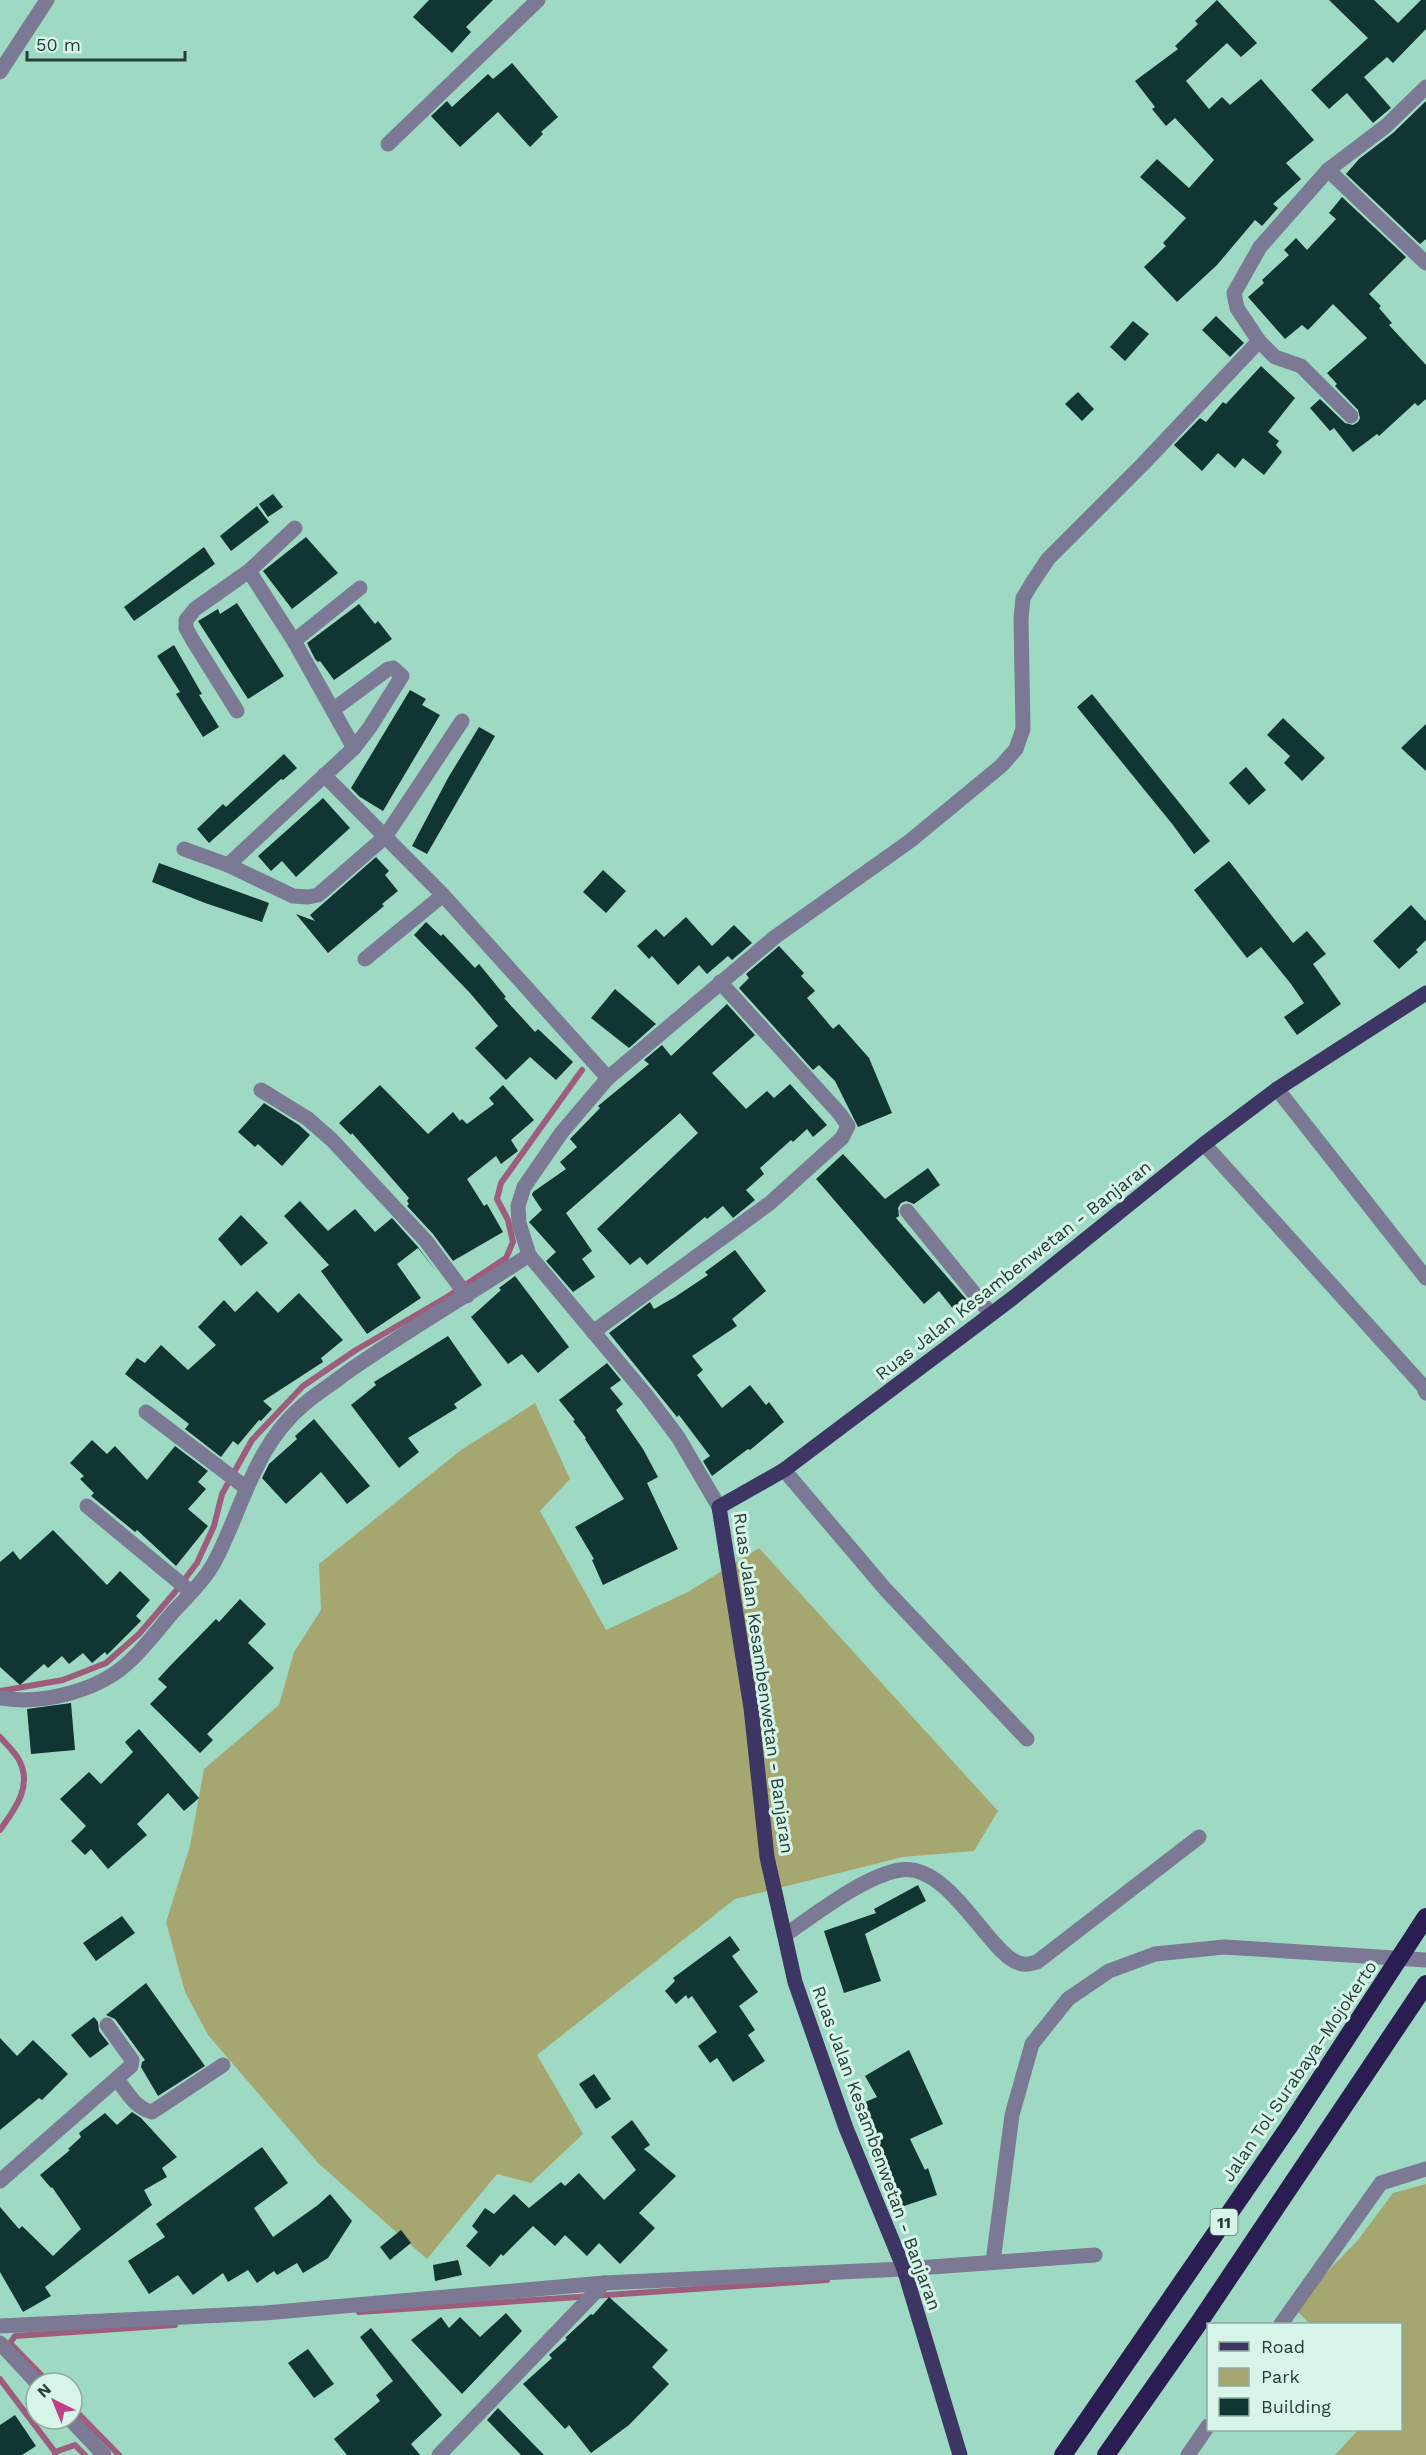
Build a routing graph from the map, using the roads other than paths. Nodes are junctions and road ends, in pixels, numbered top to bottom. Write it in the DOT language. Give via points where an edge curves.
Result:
graph roads {
  1 [pos="47,0"];
  2 [pos="538,0"];
  3 [pos="0,72"];
  4 [pos="1426,87"];
  5 [pos="388,144"];
  6 [pos="1328,170"];
  7 [pos="1426,262"];
  8 [pos="1259,341"];
  9 [pos="1351,416"];
  10 [pos="295,528"];
  11 [pos="249,571"];
  12 [pos="360,588"];
  13 [pos="294,641"];
  14 [pos="334,709"];
  15 [pos="237,711"];
  16 [pos="462,721"];
  17 [pos="354,748"];
  18 [pos="324,775"];
  19 [pos="385,837"];
  20 [pos="184,849"];
  21 [pos="228,865"];
  22 [pos="443,895"];
  23 [pos="365,959"];
  24 [pos="720,982"];
  25 [pos="1426,993"];
  26 [pos="608,1078"];
  27 [pos="1277,1089"];
  28 [pos="261,1090"];
  29 [pos="1204,1143"];
  30 [pos="907,1211"];
  31 [pos="530,1255"];
  32 [pos="1426,1278"];
  33 [pos="467,1296"];
  34 [pos="991,1314"];
  35 [pos="593,1332"];
  36 [pos="1426,1393"];
  37 [pos="146,1412"];
  38 [pos="784,1470"];
  39 [pos="245,1487"];
  40 [pos="87,1506"];
  41 [pos="719,1507"];
  42 [pos="191,1592"];
  43 [pos="0,1698"];
  44 [pos="1027,1739"];
  45 [pos="1199,1837"];
  46 [pos="1426,1917"];
  47 [pos="785,1935"];
  48 [pos="1426,1960"];
  49 [pos="1424,1988"];
  50 [pos="107,2025"];
  51 [pos="223,2065"];
  52 [pos="117,2079"];
  53 [pos="1426,2169"];
  54 [pos="0,2181"];
  55 [pos="1095,2255"];
  56 [pos="993,2262"];
  57 [pos="904,2269"];
  58 [pos="604,2283"];
  59 [pos="1282,2323"];
  60 [pos="0,2326"];
  61 [pos="0,2343"];
  62 [pos="26,2371"];
  63 [pos="1207,2429"];
  64 [pos="81,2431"];
  65 [pos="104,2455"];
  66 [pos="439,2455"];
  67 [pos="960,2455"];
  68 [pos="1063,2455"];
  69 [pos="1106,2455"];
  70 [pos="1188,2455"];
  1 -- 3 [label="street"];
  2 -- 5 [label="street"];
  4 -- 6 [label="street" via="1386,126"];
  6 -- 7 [label="street"];
  6 -- 8 [label="street" via="1260,247 1234,292 1238,308"];
  8 -- 9 [label="street" via="1275,357 1301,366"];
  8 -- 24 [label="street" via="1048,559 1023,598 1023,729 1016,749 1001,766 910,841 775,937"];
  10 -- 11 [label="street"];
  11 -- 13 [label="street"];
  11 -- 15 [label="street" via="195,609 186,620 186,628"];
  12 -- 13 [label="street"];
  13 -- 14 [label="street"];
  14 -- 17 [label="street"];
  14 -- 17 [label="street" via="388,669 393,668 402,676"];
  16 -- 19 [label="street"];
  17 -- 18 [label="street"];
  18 -- 19 [label="street"];
  18 -- 21 [label="street"];
  19 -- 21 [label="street" via="318,894 309,897 293,896"];
  19 -- 22 [label="street"];
  20 -- 21 [label="street"];
  22 -- 23 [label="street"];
  22 -- 26 [label="street"];
  24 -- 26 [label="street"];
  24 -- 35 [label="street" via="848,1126 843,1138 770,1203"];
  25 -- 27 [label="main road, Ruas Jalan Kesambenwetan - Banjaran"];
  26 -- 31 [label="street" via="562,1132 524,1187 518,1206 519,1223"];
  27 -- 29 [label="main road, Ruas Jalan Kesambenwetan - Banjaran"];
  27 -- 32 [label="street"];
  28 -- 33 [label="street" via="308,1119 332,1140 426,1241"];
  29 -- 34 [label="main road, Ruas Jalan Kesambenwetan - Banjaran"];
  29 -- 36 [label="street"];
  30 -- 34 [label="street"];
  31 -- 33 [label="street"];
  31 -- 35 [label="street"];
  33 -- 39 [label="street" via="378,1350 301,1406 276,1434"];
  34 -- 38 [label="main road, Ruas Jalan Kesambenwetan - Banjaran"];
  35 -- 41 [label="street" via="678,1437"];
  37 -- 39 [label="street"];
  38 -- 41 [label="main road, Ruas Jalan Kesambenwetan - Banjaran"];
  38 -- 44 [label="street" via="886,1590"];
  39 -- 42 [label="street" via="214,1562"];
  40 -- 42 [label="street"];
  41 -- 47 [label="main road, Ruas Jalan Kesambenwetan - Banjaran" via="751,1708 767,1857"];
  42 -- 43 [label="street" via="112,1676 44,1700"];
  45 -- 47 [label="street" via="1037,1962 1014,1961 957,1899 925,1874 902,1870 875,1877"];
  46 -- 68 [label="highway, Jalan Tol Surabaya–Mojokerto / 11" via="1288,2128"];
  47 -- 57 [label="main road, Ruas Jalan Kesambenwetan - Banjaran" via="795,1982 826,2073"];
  48 -- 56 [label="street" via="1224,1947 1155,1954 1109,1971 1068,1999 1032,2044 1012,2115"];
  49 -- 69 [label="highway, 11"];
  50 -- 52 [label="street" via="132,2060"];
  51 -- 52 [label="street" via="152,2112 136,2104"];
  52 -- 54 [label="street"];
  53 -- 59 [label="street" via="1380,2183"];
  55 -- 56 [label="street"];
  56 -- 57 [label="street"];
  57 -- 58 [label="street"];
  57 -- 67 [label="main road, Ruas Jalan Kesambenwetan - Banjaran"];
  58 -- 60 [label="street" via="265,2313"];
  58 -- 66 [label="street"];
  61 -- 62 [label="street"];
  63 -- 70 [label="street"];
  64 -- 65 [label="street"];
}
